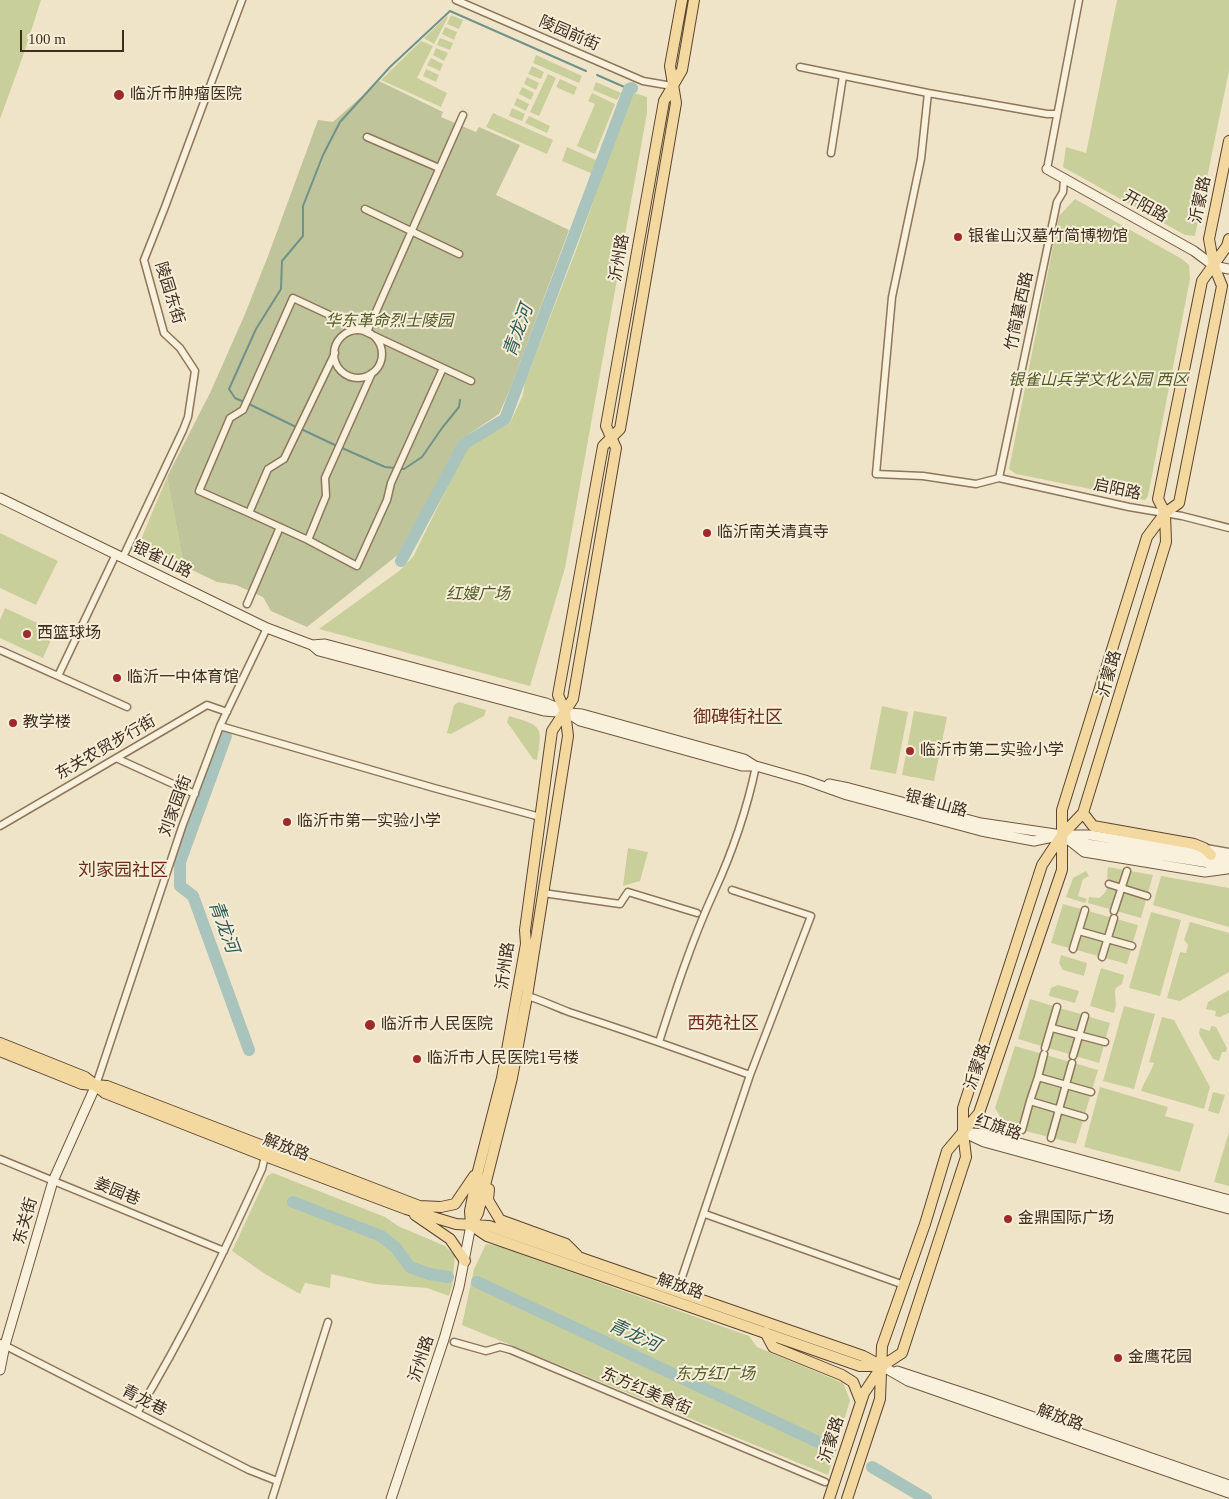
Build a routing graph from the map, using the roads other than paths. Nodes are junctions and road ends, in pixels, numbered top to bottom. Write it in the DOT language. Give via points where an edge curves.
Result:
graph roads {
  1 [pos="242,0"];
  2 [pos="456,0"];
  3 [pos="682,0"];
  4 [pos="694,0"];
  5 [pos="1079,0"];
  6 [pos="800,67"];
  7 [pos="844,76"];
  8 [pos="672,86"];
  9 [pos="928,93"];
  10 [pos="1057,114"];
  11 [pos="463,115"];
  12 [pos="367,137"];
  13 [pos="1229,141"];
  14 [pos="831,153"];
  15 [pos="439,168"];
  16 [pos="1047,169"];
  17 [pos="1064,180"];
  18 [pos="365,210"];
  19 [pos="411,231"];
  20 [pos="1229,239"];
  21 [pos="459,254"];
  22 [pos="1214,266"];
  23 [pos="1229,269"];
  24 [pos="367,332"];
  25 [pos="335,353"];
  26 [pos="444,368"];
  27 [pos="372,373"];
  28 [pos="471,381"];
  29 [pos="612,436"];
  30 [pos="999,478"];
  31 [pos="0,498"];
  32 [pos="249,513"];
  33 [pos="1165,513"];
  34 [pos="280,527"];
  35 [pos="1229,528"];
  36 [pos="308,540"];
  37 [pos="120,556"];
  38 [pos="247,604"];
  39 [pos="268,628"];
  40 [pos="0,650"];
  41 [pos="58,676"];
  42 [pos="127,707"];
  43 [pos="565,711"];
  44 [pos="227,712"];
  45 [pos="220,726"];
  46 [pos="116,758"];
  47 [pos="756,766"];
  48 [pos="195,794"];
  49 [pos="1083,813"];
  50 [pos="540,816"];
  51 [pos="0,826"];
  52 [pos="1062,835"];
  53 [pos="1204,848"];
  54 [pos="1229,852"];
  55 [pos="1211,856"];
  56 [pos="1229,858"];
  57 [pos="1229,869"];
  58 [pos="1128,871"];
  59 [pos="1109,884"];
  60 [pos="1122,889"];
  61 [pos="732,890"];
  62 [pos="543,893"];
  63 [pos="1147,896"];
  64 [pos="1085,910"];
  65 [pos="1114,911"];
  66 [pos="697,912"];
  67 [pos="1114,918"];
  68 [pos="1079,931"];
  69 [pos="1108,939"];
  70 [pos="1132,946"];
  71 [pos="1073,949"];
  72 [pos="1102,957"];
  73 [pos="527,996"];
  74 [pos="1057,1008"];
  75 [pos="1085,1016"];
  76 [pos="1052,1028"];
  77 [pos="1079,1035"];
  78 [pos="659,1042"];
  79 [pos="1105,1042"];
  80 [pos="0,1043"];
  81 [pos="0,1051"];
  82 [pos="750,1075"];
  83 [pos="1038,1077"];
  84 [pos="96,1085"];
  85 [pos="1065,1085"];
  86 [pos="1091,1092"];
  87 [pos="1030,1101"];
  88 [pos="1058,1109"];
  89 [pos="1084,1116"];
  90 [pos="1022,1130"];
  91 [pos="963,1132"];
  92 [pos="1051,1138"];
  93 [pos="265,1156"];
  94 [pos="0,1159"];
  95 [pos="490,1168"];
  96 [pos="478,1171"];
  97 [pos="53,1180"];
  98 [pos="1229,1200"];
  99 [pos="419,1206"];
  100 [pos="406,1209"];
  101 [pos="1229,1209"];
  102 [pos="705,1214"];
  103 [pos="471,1225"];
  104 [pos="224,1251"];
  105 [pos="579,1258"];
  106 [pos="465,1261"];
  107 [pos="904,1285"];
  108 [pos="678,1292"];
  109 [pos="328,1322"];
  110 [pos="765,1332"];
  111 [pos="454,1342"];
  112 [pos="3,1344"];
  113 [pos="882,1366"];
  114 [pos="0,1370"];
  115 [pos="861,1402"];
  116 [pos="137,1413"];
  117 [pos="278,1481"];
  118 [pos="825,1482"];
  119 [pos="1229,1485"];
  120 [pos="1229,1493"];
  121 [pos="272,1499"];
  122 [pos="391,1499"];
  123 [pos="830,1499"];
  124 [pos="847,1499"];
  1 -- 37 [label="street, 陵园东街" via="144,260 164,333 180,348 195,371 183,430"];
  2 -- 8 [label="street, 陵园前街" via="643,81"];
  3 -- 8 [label="main road, 沂州路" via="670,66"];
  4 -- 8 [label="main road, 沂州路" via="682,70"];
  5 -- 10 [label="street"];
  6 -- 7 [label="street"];
  7 -- 9 [label="street"];
  7 -- 14 [label="street"];
  8 -- 29 [label="main road, 沂州路" via="664,101 606,426"];
  9 -- 10 [label="street"];
  9 -- 30 [label="street" via="921,159 892,298 876,474 923,476 976,484"];
  10 -- 16 [label="street"];
  11 -- 15 [label="street"];
  12 -- 15 [label="street"];
  13 -- 22 [label="main road, 沂蒙路" via="1208,239"];
  15 -- 19 [label="street"];
  16 -- 17 [label="main road, 开阳路"];
  17 -- 22 [label="main road, 开阳路" via="1194,251"];
  17 -- 30 [label="street, 竹简墓西路"];
  18 -- 19 [label="street"];
  19 -- 21 [label="street"];
  19 -- 24 [label="street"];
  20 -- 22 [label="main road, 沂蒙路" via="1228,246"];
  22 -- 23 [label="main road, 开阳路"];
  22 -- 33 [label="main road, 沂蒙路" via="1202,281 1158,499"];
  22 -- 33 [label="main road, 沂蒙路" via="1222,286 1201,394 1179,503"];
  24 -- 25 [label="street" via="353,330 346,334 340,339"];
  24 -- 26 [label="street"];
  24 -- 27 [label="street" via="374,336 381,348 380,362"];
  24 -- 32 [label="street" via="293,298 243,410 230,418 199,491"];
  25 -- 27 [label="street" via="339,367 351,376"];
  25 -- 32 [label="street" via="284,459 268,469"];
  26 -- 28 [label="street"];
  26 -- 36 [label="street" via="391,482 387,500 357,566"];
  27 -- 36 [label="street" via="325,478 326,496"];
  29 -- 43 [label="main road, 沂州路" via="616,448 573,699"];
  29 -- 43 [label="main road, 沂州路" via="603,446 558,696"];
  30 -- 33 [label="street, 启阳路"];
  31 -- 37 [label="main road, 银雀山路"];
  32 -- 34 [label="street"];
  33 -- 35 [label="street, 启阳路"];
  33 -- 49 [label="main road, 沂蒙路" via="1166,542"];
  33 -- 52 [label="main road, 沂蒙路" via="1147,537 1062,810"];
  34 -- 36 [label="street"];
  34 -- 38 [label="street"];
  37 -- 39 [label="main road, 银雀山路"];
  37 -- 41 [label="street"];
  39 -- 43 [label="main road, 银雀山路" via="312,645 325,644 546,702"];
  39 -- 44 [label="street, 刘家园街"];
  40 -- 41 [label="street"];
  41 -- 42 [label="street"];
  43 -- 47 [label="main road, 银雀山路" via="580,722 742,766"];
  43 -- 50 [label="main road, 沂州路" via="552,731"];
  43 -- 62 [label="main road, 沂州路" via="568,736"];
  44 -- 45 [label="street, 刘家园街"];
  44 -- 46 [label="street, 东关农贸步行街" via="207,705"];
  45 -- 48 [label="street, 刘家园街"];
  45 -- 50 [label="street"];
  46 -- 48 [label="street"];
  46 -- 51 [label="street, 东关农贸步行街"];
  47 -- 52 [label="main road, 银雀山路" via="981,824"];
  47 -- 78 [label="street" via="742,818 677,986"];
  48 -- 84 [label="street, 刘家园街"];
  49 -- 52 [label="main road, 沂蒙路"];
  49 -- 53 [label="main road" via="1093,826 1099,828"];
  50 -- 96 [label="main road, 沂州路" via="525,930 526,944 502,1078"];
  52 -- 55 [label="main road, 银雀山路" via="1090,835"];
  52 -- 57 [label="main road, 银雀山路" via="1087,844"];
  52 -- 57 [label="main road" via="1084,852 1205,872"];
  52 -- 91 [label="main road, 沂蒙路" via="1042,865 962,1108"];
  52 -- 91 [label="main road, 沂蒙路" via="1062,870 978,1113"];
  53 -- 54 [label="street"];
  53 -- 55 [label="main road"];
  55 -- 56 [label="main road, 银雀山路"];
  58 -- 60 [label="street"];
  59 -- 60 [label="street"];
  60 -- 63 [label="street"];
  60 -- 65 [label="street"];
  61 -- 82 [label="street" via="811,916"];
  62 -- 66 [label="street" via="620,904 628,892"];
  62 -- 73 [label="main road, 沂州路"];
  64 -- 68 [label="street"];
  67 -- 69 [label="street"];
  68 -- 69 [label="street"];
  68 -- 71 [label="street"];
  69 -- 70 [label="street"];
  69 -- 72 [label="street"];
  73 -- 78 [label="street"];
  73 -- 95 [label="main road, 沂州路" via="512,1078"];
  74 -- 76 [label="street"];
  75 -- 77 [label="street"];
  76 -- 77 [label="street"];
  76 -- 83 [label="street"];
  77 -- 79 [label="street"];
  77 -- 85 [label="street"];
  78 -- 82 [label="street"];
  80 -- 84 [label="main road, 解放路" via="85,1077"];
  81 -- 84 [label="main road, 解放路" via="82,1084"];
  82 -- 102 [label="street"];
  83 -- 85 [label="street"];
  83 -- 87 [label="street"];
  84 -- 93 [label="main road, 解放路" via="105,1093"];
  84 -- 97 [label="main road, 东关街"];
  84 -- 99 [label="main road, 解放路" via="107,1086"];
  85 -- 86 [label="street"];
  85 -- 88 [label="street"];
  87 -- 88 [label="street"];
  87 -- 90 [label="street"];
  88 -- 89 [label="street"];
  88 -- 92 [label="street"];
  91 -- 98 [label="main road, 红旗路" via="986,1134"];
  91 -- 101 [label="main road, 红旗路" via="984,1142"];
  91 -- 107 [label="main road, 沂蒙路" via="947,1151"];
  91 -- 113 [label="main road, 沂蒙路" via="966,1157 902,1353"];
  93 -- 100 [label="main road, 解放路"];
  93 -- 104 [label="street"];
  94 -- 97 [label="street, 姜园巷"];
  95 -- 103 [label="main road, 沂州路" via="478,1213"];
  95 -- 105 [label="main road" via="488,1200 500,1220 566,1244"];
  96 -- 99 [label="main road" via="455,1204"];
  96 -- 103 [label="main road, 沂州路" via="470,1211"];
  97 -- 104 [label="street, 姜园巷"];
  97 -- 112 [label="main road, 东关街"];
  99 -- 103 [label="main road, 解放路"];
  100 -- 103 [label="main road, 解放路" via="456,1224"];
  100 -- 106 [label="main road" via="450,1239"];
  102 -- 107 [label="street"];
  102 -- 108 [label="street"];
  103 -- 105 [label="main road, 解放路" via="489,1226"];
  103 -- 106 [label="main road, 沂州路"];
  103 -- 110 [label="main road, 解放路" via="487,1236"];
  104 -- 116 [label="street" via="164,1369"];
  105 -- 108 [label="main road, 解放路"];
  106 -- 122 [label="main road, 沂州路" via="444,1339"];
  107 -- 113 [label="main road, 沂蒙路" via="882,1346"];
  108 -- 113 [label="main road, 解放路" via="863,1356"];
  109 -- 117 [label="street"];
  110 -- 113 [label="main road, 解放路" via="860,1366"];
  110 -- 115 [label="main road" via="772,1347 842,1374 853,1382"];
  111 -- 118 [label="street, 东方红美食街" via="486,1351 500,1347 511,1350"];
  112 -- 114 [label="main road, 东关街"];
  112 -- 116 [label="street, 青龙巷"];
  113 -- 115 [label="main road, 沂蒙路"];
  113 -- 119 [label="main road, 解放路" via="912,1370 944,1381 958,1391"];
  113 -- 120 [label="main road, 解放路" via="908,1381"];
  113 -- 124 [label="main road, 沂蒙路" via="880,1399"];
  115 -- 123 [label="main road, 沂蒙路"];
  116 -- 117 [label="street, 青龙巷" via="249,1470"];
  117 -- 121 [label="street"];
}
